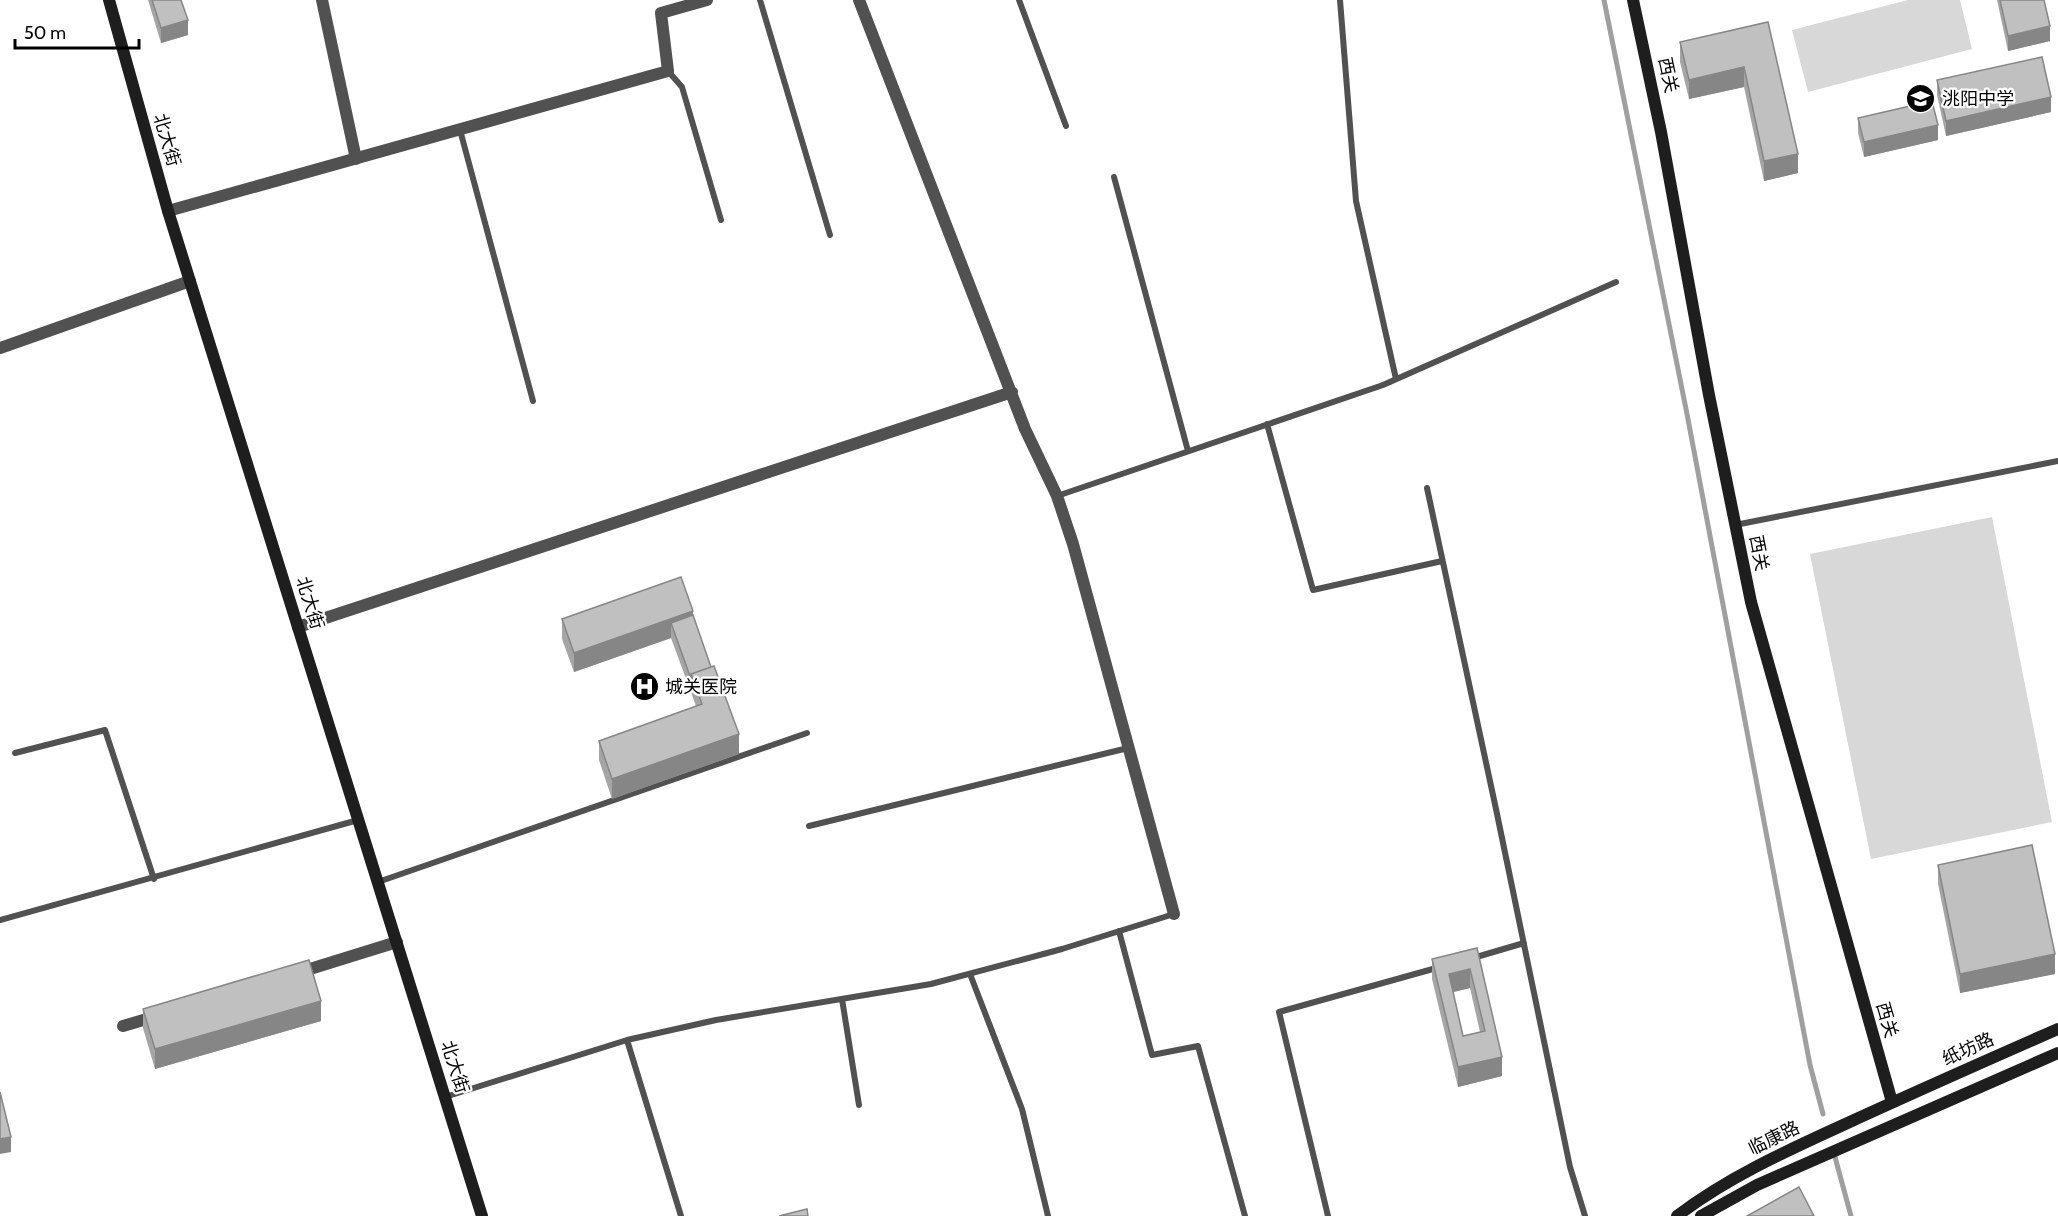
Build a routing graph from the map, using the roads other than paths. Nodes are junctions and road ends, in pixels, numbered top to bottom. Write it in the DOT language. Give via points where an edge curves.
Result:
graph roads {
  1 [pos="109,0"];
  2 [pos="322,0"];
  3 [pos="707,0"];
  4 [pos="760,0"];
  5 [pos="859,0"];
  6 [pos="1020,0"];
  7 [pos="1340,0"];
  8 [pos="1633,0"];
  9 [pos="668,71"];
  10 [pos="1066,126"];
  11 [pos="460,130"];
  12 [pos="356,159"];
  13 [pos="1114,177"];
  14 [pos="168,211"];
  15 [pos="721,220"];
  16 [pos="830,235"];
  17 [pos="190,280"];
  18 [pos="1616,282"];
  19 [pos="0,348"];
  20 [pos="1396,379"];
  21 [pos="1012,392"];
  22 [pos="533,401"];
  23 [pos="1267,424"];
  24 [pos="1188,451"];
  25 [pos="2058,461"];
  26 [pos="1427,488"];
  27 [pos="1057,496"];
  28 [pos="1735,525"];
  29 [pos="1442,561"];
  30 [pos="298,627"];
  31 [pos="807,733"];
  32 [pos="1129,748"];
  33 [pos="15,753"];
  34 [pos="358,820"];
  35 [pos="808,826"];
  36 [pos="154,879"];
  37 [pos="378,882"];
  38 [pos="1174,914"];
  39 [pos="0,920"];
  40 [pos="1119,931"];
  41 [pos="397,942"];
  42 [pos="1524,943"];
  43 [pos="1468,959"];
  44 [pos="1446,965"];
  45 [pos="970,974"];
  46 [pos="283,977"];
  47 [pos="842,999"];
  48 [pos="169,1012"];
  49 [pos="123,1026"];
  50 [pos="2058,1029"];
  51 [pos="627,1040"];
  52 [pos="2058,1053"];
  53 [pos="445,1097"];
  54 [pos="1892,1102"];
  55 [pos="859,1105"];
  56 [pos="482,1216"];
  57 [pos="681,1216"];
  58 [pos="1048,1216"];
  59 [pos="1245,1216"];
  60 [pos="1328,1216"];
  61 [pos="1585,1216"];
  62 [pos="1677,1216"];
  63 [pos="1701,1216"];
  1 -- 14 [label="main road, 北大街"];
  2 -- 12 [label="street"];
  3 -- 9 [label="street" via="661,13"];
  4 -- 16 [label="lane"];
  5 -- 21 [label="street"];
  6 -- 10 [label="lane"];
  7 -- 20 [label="lane" via="1356,201"];
  8 -- 28 [label="main road, 西关"];
  9 -- 11 [label="street"];
  9 -- 15 [label="lane" via="682,87"];
  11 -- 12 [label="street"];
  11 -- 22 [label="lane"];
  12 -- 14 [label="street"];
  13 -- 24 [label="lane"];
  14 -- 17 [label="main road, 北大街"];
  17 -- 19 [label="street"];
  17 -- 30 [label="main road, 北大街"];
  18 -- 20 [label="lane"];
  20 -- 23 [label="lane"];
  21 -- 27 [label="street"];
  21 -- 30 [label="street"];
  23 -- 24 [label="lane"];
  23 -- 29 [label="lane" via="1312,590"];
  24 -- 27 [label="lane"];
  25 -- 28 [label="lane"];
  26 -- 29 [label="lane"];
  27 -- 32 [label="street"];
  28 -- 54 [label="main road, 西关" via="1751,602"];
  29 -- 42 [label="lane"];
  30 -- 34 [label="main road, 北大街"];
  31 -- 37 [label="lane"];
  32 -- 35 [label="lane"];
  32 -- 38 [label="street"];
  33 -- 36 [label="lane" via="105,730"];
  34 -- 36 [label="lane"];
  34 -- 37 [label="main road, 北大街"];
  36 -- 39 [label="lane"];
  37 -- 41 [label="main road, 北大街"];
  38 -- 40 [label="lane"];
  40 -- 45 [label="lane"];
  40 -- 59 [label="lane" via="1152,1055 1198,1046"];
  41 -- 46 [label="street"];
  41 -- 53 [label="main road, 北大街"];
  42 -- 43 [label="lane"];
  42 -- 61 [label="lane" via="1570,1167"];
  44 -- 60 [label="lane" via="1279,1012"];
  45 -- 47 [label="lane"];
  45 -- 58 [label="lane" via="1022,1109"];
  47 -- 51 [label="lane"];
  47 -- 55 [label="lane"];
  48 -- 49 [label="street"];
  50 -- 54 [label="main road, 纸坊路"];
  51 -- 53 [label="lane"];
  51 -- 57 [label="lane"];
  52 -- 63 [label="main road, 临康路" via="1757,1185"];
  53 -- 56 [label="main road, 北大街"];
  54 -- 62 [label="main road, 临康路" via="1763,1162"];
}
